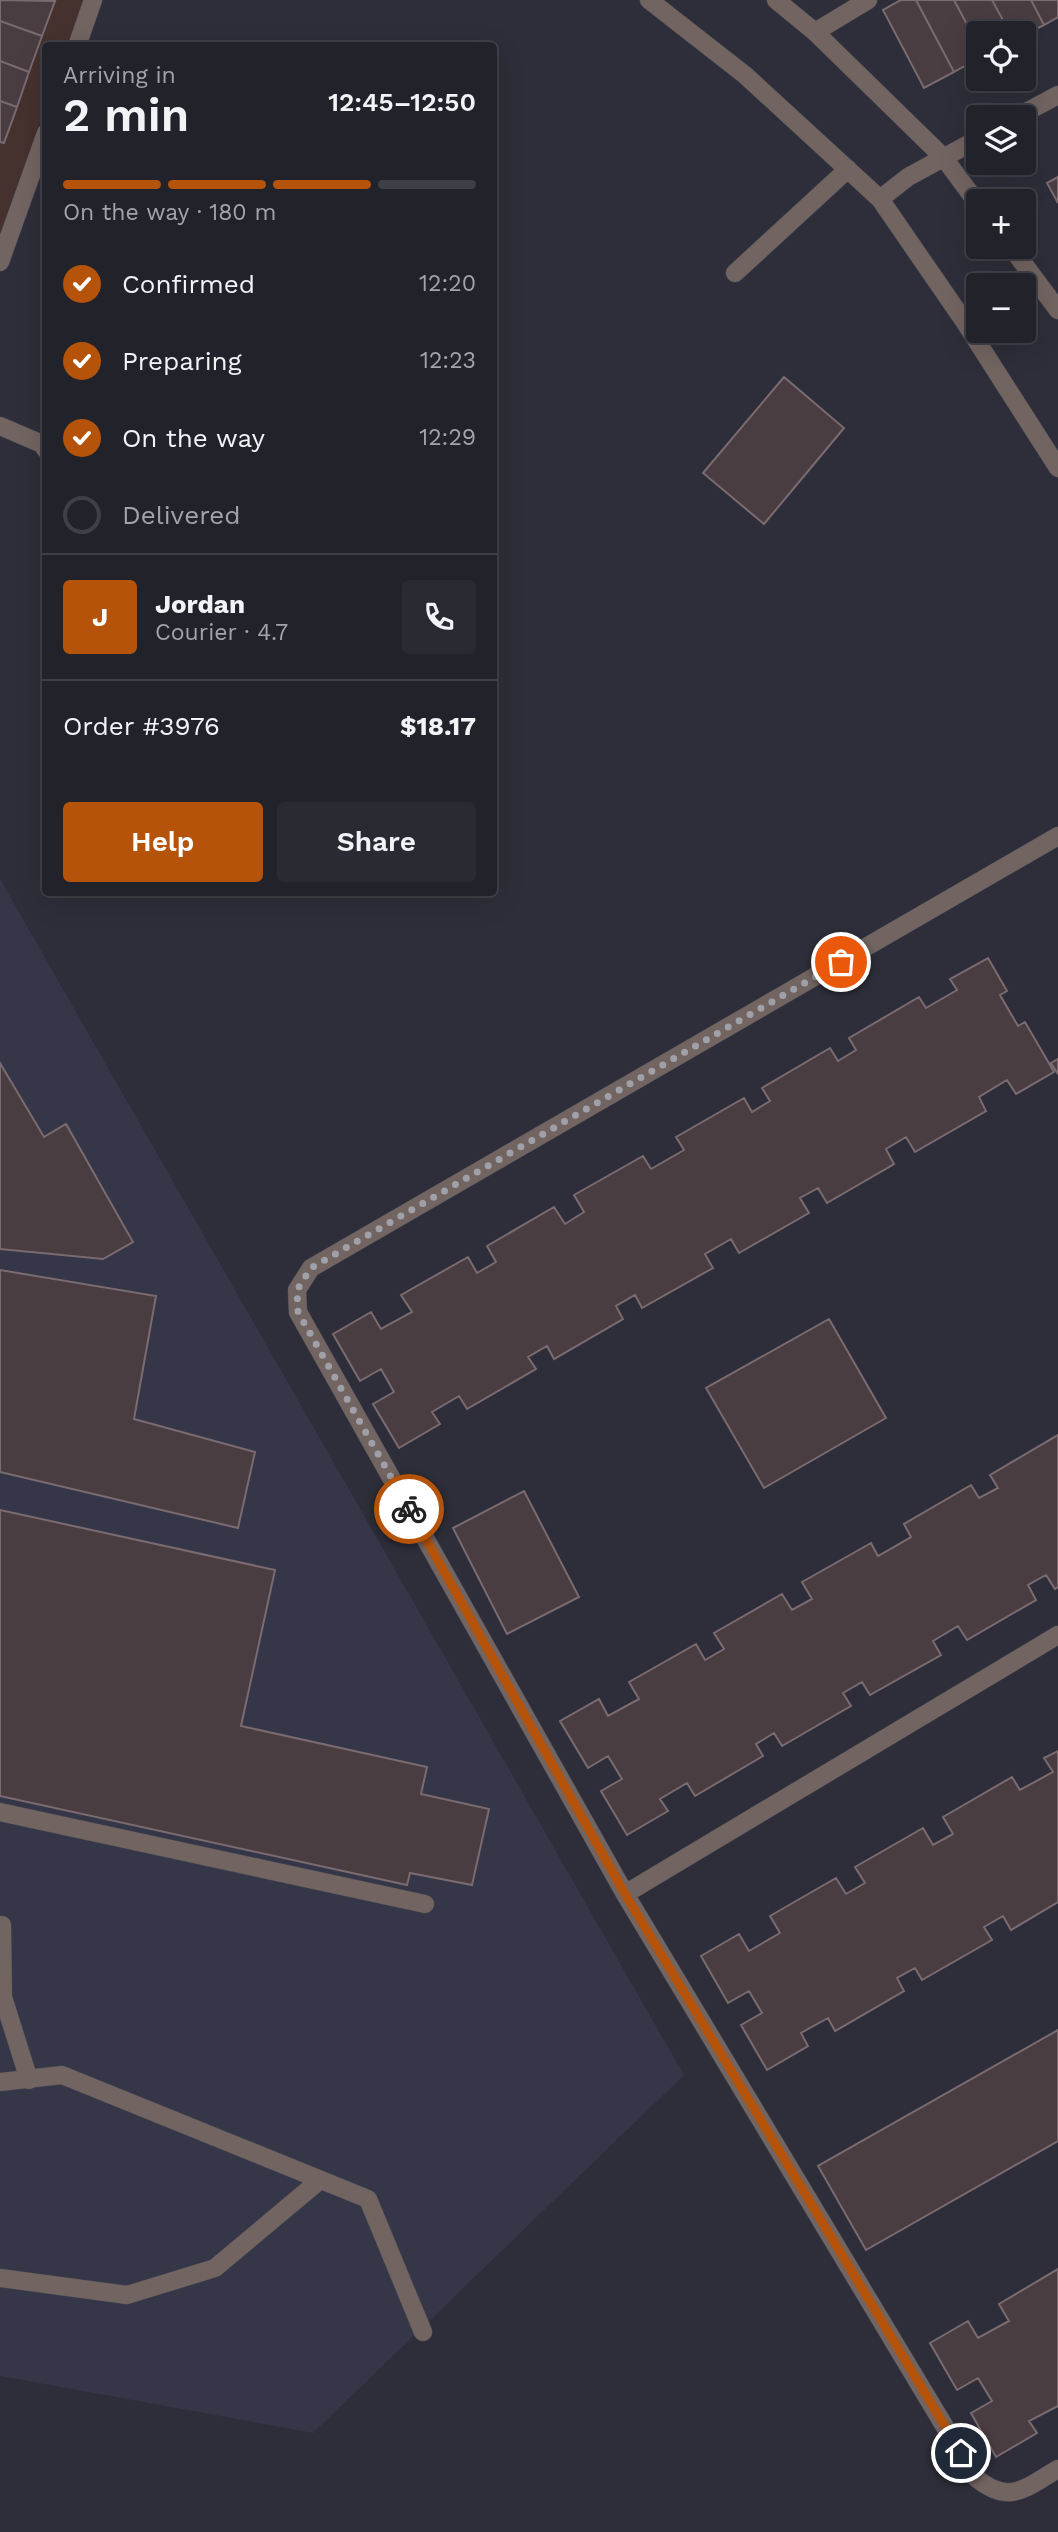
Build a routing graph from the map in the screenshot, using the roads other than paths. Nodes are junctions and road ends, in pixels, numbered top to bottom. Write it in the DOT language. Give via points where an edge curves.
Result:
graph roads {
  1 [pos="93,0"];
  2 [pos="649,0"];
  3 [pos="776,0"];
  4 [pos="868,0"];
  5 [pos="815,32"];
  6 [pos="77,42"];
  7 [pos="1058,95"];
  8 [pos="1036,107"];
  9 [pos="42,145"];
  10 [pos="966,146"];
  11 [pos="944,158"];
  12 [pos="848,169"];
  13 [pos="967,189"];
  14 [pos="880,198"];
  15 [pos="1021,259"];
  16 [pos="0,262"];
  17 [pos="735,272"];
  18 [pos="1055,299"];
  19 [pos="0,426"];
  20 [pos="42,444"];
  21 [pos="1058,468"];
  22 [pos="1058,836"];
  23 [pos="1058,1635"];
  24 [pos="0,1812"];
  25 [pos="625,1894"];
  26 [pos="425,1904"];
  27 [pos="2,1926"];
  28 [pos="30,2080"];
  29 [pos="0,2082"];
  30 [pos="320,2180"];
  31 [pos="0,2278"];
  32 [pos="423,2332"];
  33 [pos="1058,2469"];
  1 -- 6 [label="street"];
  2 -- 12 [label="street" via="745,75"];
  3 -- 5 [label="street"];
  4 -- 5 [label="street"];
  5 -- 11 [label="street"];
  7 -- 8 [label="street"];
  9 -- 16 [label="street"];
  10 -- 11 [label="street"];
  11 -- 13 [label="street"];
  11 -- 14 [label="street"];
  12 -- 14 [label="street"];
  12 -- 17 [label="street"];
  14 -- 21 [label="street"];
  15 -- 18 [label="street"];
  19 -- 20 [label="street"];
  22 -- 25 [label="street" via="311,1268 297,1290 298,1312"];
  23 -- 25 [label="street"];
  24 -- 26 [label="street"];
  25 -- 33 [label="street" via="975,2477 991,2490 1016,2493"];
  27 -- 28 [label="street" via="3,1997"];
  28 -- 29 [label="street"];
  28 -- 30 [label="street" via="62,2076"];
  30 -- 31 [label="street" via="215,2268 127,2295"];
  30 -- 32 [label="street" via="368,2199"];
}
